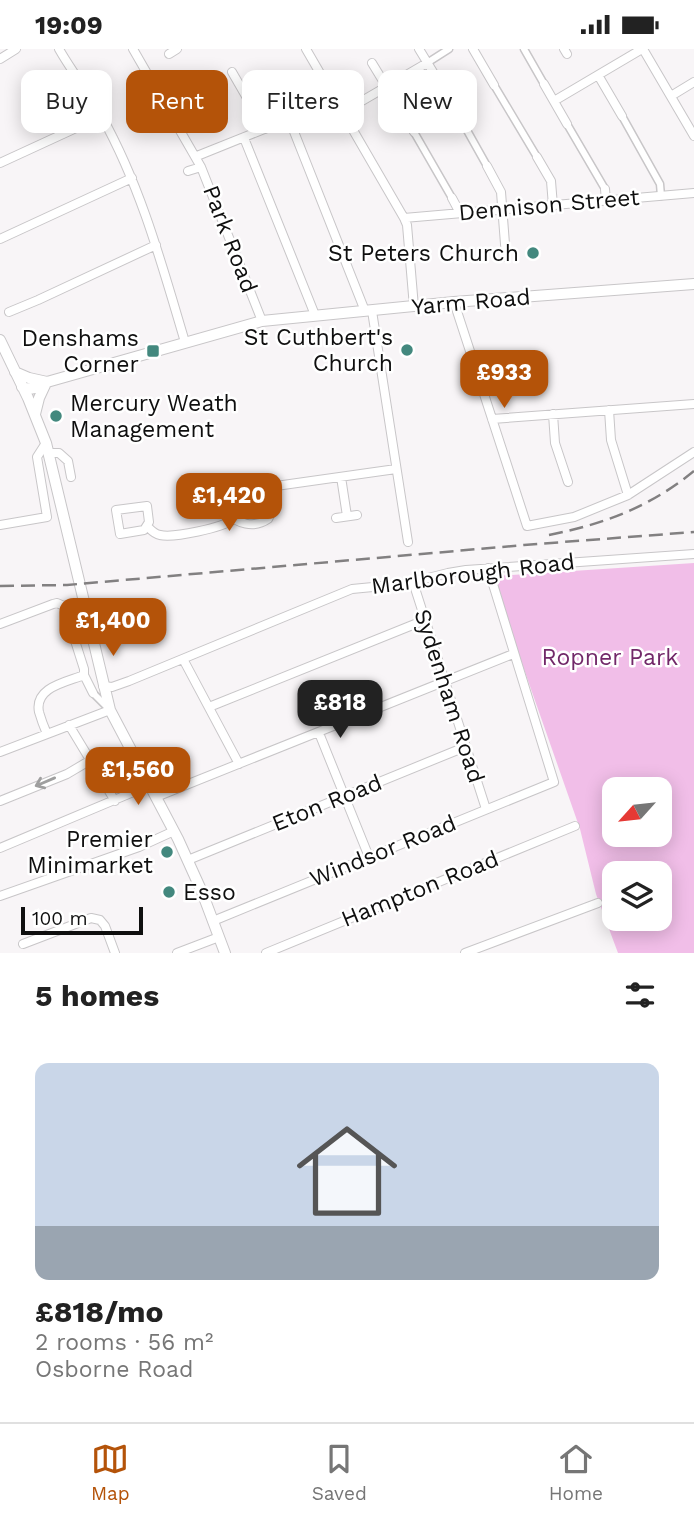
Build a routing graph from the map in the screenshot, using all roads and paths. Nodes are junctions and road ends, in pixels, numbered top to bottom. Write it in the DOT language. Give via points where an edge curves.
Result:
graph roads {
  1 [pos="16,49"];
  2 [pos="59,49"];
  3 [pos="133,49"];
  4 [pos="306,49"];
  5 [pos="419,49"];
  6 [pos="449,49"];
  7 [pos="473,49"];
  8 [pos="524,49"];
  9 [pos="642,49"];
  10 [pos="0,59"];
  11 [pos="427,62"];
  12 [pos="372,63"];
  13 [pos="72,70"];
  14 [pos="318,70"];
  15 [pos="414,70"];
  16 [pos="432,70"];
  17 [pos="232,72"];
  18 [pos="378,72"];
  19 [pos="598,75"];
  20 [pos="694,82"];
  21 [pos="544,84"];
  22 [pos="494,85"];
  23 [pos="242,89"];
  24 [pos="671,96"];
  25 [pos="554,101"];
  26 [pos="622,117"];
  27 [pos="567,124"];
  28 [pos="65,133"];
  29 [pos="110,133"];
  30 [pos="256,133"];
  31 [pos="295,133"];
  32 [pos="355,133"];
  33 [pos="415,133"];
  34 [pos="469,133"];
  35 [pos="694,136"];
  36 [pos="244,138"];
  37 [pos="197,156"];
  38 [pos="537,157"];
  39 [pos="0,163"];
  40 [pos="488,166"];
  41 [pos="201,167"];
  42 [pos="188,171"];
  43 [pos="132,179"];
  44 [pos="605,189"];
  45 [pos="694,193"];
  46 [pos="661,196"];
  47 [pos="452,198"];
  48 [pos="606,201"];
  49 [pos="552,206"];
  50 [pos="503,210"];
  51 [pos="460,213"];
  52 [pos="404,218"];
  53 [pos="0,239"];
  54 [pos="156,245"];
  55 [pos="506,257"];
  56 [pos="694,284"];
  57 [pos="454,302"];
  58 [pos="414,307"];
  59 [pos="368,311"];
  60 [pos="9,312"];
  61 [pos="314,315"];
  62 [pos="0,316"];
  63 [pos="262,321"];
  64 [pos="0,340"];
  65 [pos="185,342"];
  66 [pos="3,355"];
  67 [pos="15,372"];
  68 [pos="47,381"];
  69 [pos="22,387"];
  70 [pos="694,404"];
  71 [pos="609,410"];
  72 [pos="553,414"];
  73 [pos="35,415"];
  74 [pos="492,419"];
  75 [pos="47,448"];
  76 [pos="694,452"];
  77 [pos="396,469"];
  78 [pos="71,477"];
  79 [pos="341,477"];
  80 [pos="568,482"];
  81 [pos="262,491"];
  82 [pos="628,495"];
  83 [pos="356,515"];
  84 [pos="346,516"];
  85 [pos="336,518"];
  86 [pos="233,519"];
  87 [pos="0,525"];
  88 [pos="147,526"];
  89 [pos="408,542"];
  90 [pos="694,554"];
  91 [pos="488,568"];
  92 [pos="413,582"];
  93 [pos="425,620"];
  94 [pos="0,624"];
  95 [pos="513,653"];
  96 [pos="183,659"];
  97 [pos="84,675"];
  98 [pos="445,682"];
  99 [pos="103,686"];
  100 [pos="93,693"];
  101 [pos="209,707"];
  102 [pos="110,710"];
  103 [pos="69,726"];
  104 [pos="319,733"];
  105 [pos="47,734"];
  106 [pos="465,747"];
  107 [pos="0,752"];
  108 [pos="89,761"];
  109 [pos="239,764"];
  110 [pos="150,785"];
  111 [pos="156,797"];
  112 [pos="345,797"];
  113 [pos="0,801"];
  114 [pos="115,801"];
  115 [pos="486,809"];
  116 [pos="575,826"];
  117 [pos="174,831"];
  118 [pos="0,848"];
  119 [pos="369,857"];
  120 [pos="188,860"];
  121 [pos="0,896"];
  122 [pos="598,903"];
  123 [pos="213,921"];
  124 [pos="219,937"];
  125 [pos="23,944"];
  126 [pos="115,953"];
  127 [pos="177,953"];
  128 [pos="225,953"];
  129 [pos="266,953"];
  130 [pos="465,953"];
  1 -- 10 [label="street"];
  2 -- 13 [label="street"];
  3 -- 37 [label="street, Park Road"];
  4 -- 14 [label="street"];
  5 -- 11 [label="street"];
  6 -- 11 [label="street"];
  7 -- 22 [label="street"];
  8 -- 21 [label="street"];
  9 -- 19 [label="street"];
  9 -- 24 [label="street"];
  11 -- 15 [label="street"];
  11 -- 16 [label="street"];
  12 -- 18 [label="street"];
  17 -- 23 [label="street"];
  19 -- 25 [label="street"];
  19 -- 26 [label="street"];
  20 -- 24 [label="street"];
  21 -- 25 [label="street"];
  22 -- 38 [label="street"];
  24 -- 35 [label="street"];
  25 -- 27 [label="street"];
  26 -- 46 [label="street" via="660,184"];
  27 -- 44 [label="street"];
  28 -- 39 [label="street"];
  29 -- 43 [label="street"];
  30 -- 36 [label="street"];
  31 -- 59 [label="street"];
  32 -- 52 [label="street"];
  33 -- 47 [label="street"];
  34 -- 40 [label="street"];
  36 -- 37 [label="street"];
  36 -- 61 [label="street"];
  37 -- 41 [label="street, Park Road"];
  38 -- 49 [label="street" via="551,181"];
  40 -- 50 [label="street" via="501,192"];
  41 -- 42 [label="street"];
  41 -- 63 [label="street, Park Road"];
  43 -- 53 [label="street"];
  43 -- 54 [label="street"];
  44 -- 48 [label="street"];
  45 -- 46 [label="street, Dennison Street"];
  46 -- 48 [label="street, Dennison Street"];
  47 -- 51 [label="street"];
  48 -- 49 [label="street, Dennison Street"];
  49 -- 50 [label="street, Dennison Street"];
  50 -- 51 [label="street, Dennison Street"];
  50 -- 55 [label="street"];
  51 -- 52 [label="street, Dennison Street"];
  52 -- 58 [label="street"];
  54 -- 60 [label="street"];
  54 -- 65 [label="street"];
  56 -- 57 [label="street, Yarm Road"];
  57 -- 58 [label="street, Yarm Road"];
  57 -- 74 [label="street"];
  58 -- 59 [label="street, Yarm Road"];
  59 -- 61 [label="street, Yarm Road"];
  59 -- 77 [label="street"];
  60 -- 62 [label="street"];
  61 -- 63 [label="street, Yarm Road"];
  63 -- 65 [label="street, Yarm Road"];
  64 -- 66 [label="street"];
  65 -- 68 [label="street, Yarm Road"];
  66 -- 67 [label="street"];
  67 -- 68 [label="street"];
  67 -- 69 [label="street"];
  68 -- 69 [label="street, Yarm Road" via="36,388"];
  68 -- 73 [label="street"];
  69 -- 73 [label="street"];
  70 -- 71 [label="street"];
  71 -- 72 [label="street"];
  71 -- 82 [label="street" via="611,440"];
  72 -- 74 [label="street"];
  72 -- 80 [label="street" via="555,443"];
  73 -- 75 [label="street"];
  74 -- 82 [label="street" via="527,526 574,517"];
  75 -- 78 [label="street" via="68,461"];
  75 -- 87 [label="street" via="37,457 47,517"];
  75 -- 99 [label="street"];
  76 -- 82 [label="street"];
  77 -- 79 [label="street"];
  77 -- 89 [label="street"];
  79 -- 81 [label="street"];
  79 -- 84 [label="street"];
  81 -- 86 [label="street"];
  81 -- 86 [label="street" via="228,493 224,506"];
  81 -- 86 [label="street" via="271,504 268,519 253,524"];
  83 -- 84 [label="street"];
  84 -- 85 [label="street"];
  86 -- 88 [label="street" via="214,529 167,535"];
  88 -- 88 [label="street" via="120,534 116,510 147,506"];
  90 -- 91 [label="street, Marlborough Road"];
  91 -- 92 [label="street, Marlborough Road"];
  91 -- 95 [label="street"];
  92 -- 93 [label="street, Sydenham Road"];
  92 -- 96 [label="street, Marlborough Road" via="352,589"];
  93 -- 98 [label="street, Sydenham Road"];
  93 -- 101 [label="street"];
  94 -- 97 [label="street" via="52,604 64,606"];
  95 -- 98 [label="street"];
  95 -- 115 [label="street, Windsor Road" via="554,782"];
  96 -- 99 [label="street, Marlborough Road" via="112,687"];
  96 -- 101 [label="street"];
  97 -- 100 [label="street"];
  97 -- 105 [label="street" via="48,689 39,698"];
  98 -- 104 [label="street"];
  98 -- 106 [label="street, Sydenham Road"];
  99 -- 102 [label="street"];
  100 -- 102 [label="street"];
  101 -- 109 [label="street"];
  102 -- 103 [label="street"];
  102 -- 110 [label="street"];
  103 -- 105 [label="street"];
  103 -- 108 [label="street"];
  104 -- 109 [label="street"];
  104 -- 112 [label="street"];
  105 -- 107 [label="street"];
  106 -- 112 [label="street, Eton Road"];
  106 -- 115 [label="street, Sydenham Road"];
  108 -- 113 [label="street, one-way"];
  108 -- 114 [label="street"];
  109 -- 111 [label="street"];
  110 -- 111 [label="street"];
  110 -- 114 [label="street"];
  111 -- 117 [label="street"];
  112 -- 119 [label="street"];
  112 -- 120 [label="street, Eton Road"];
  114 -- 118 [label="street"];
  115 -- 119 [label="street, Windsor Road"];
  116 -- 129 [label="street, Hampton Road"];
  117 -- 120 [label="street"];
  117 -- 121 [label="street"];
  119 -- 123 [label="street, Windsor Road"];
  120 -- 123 [label="street"];
  122 -- 130 [label="street"];
  123 -- 124 [label="street"];
  124 -- 127 [label="street"];
  124 -- 128 [label="street"];
  125 -- 126 [label="street" via="91,918 105,926"];
}
